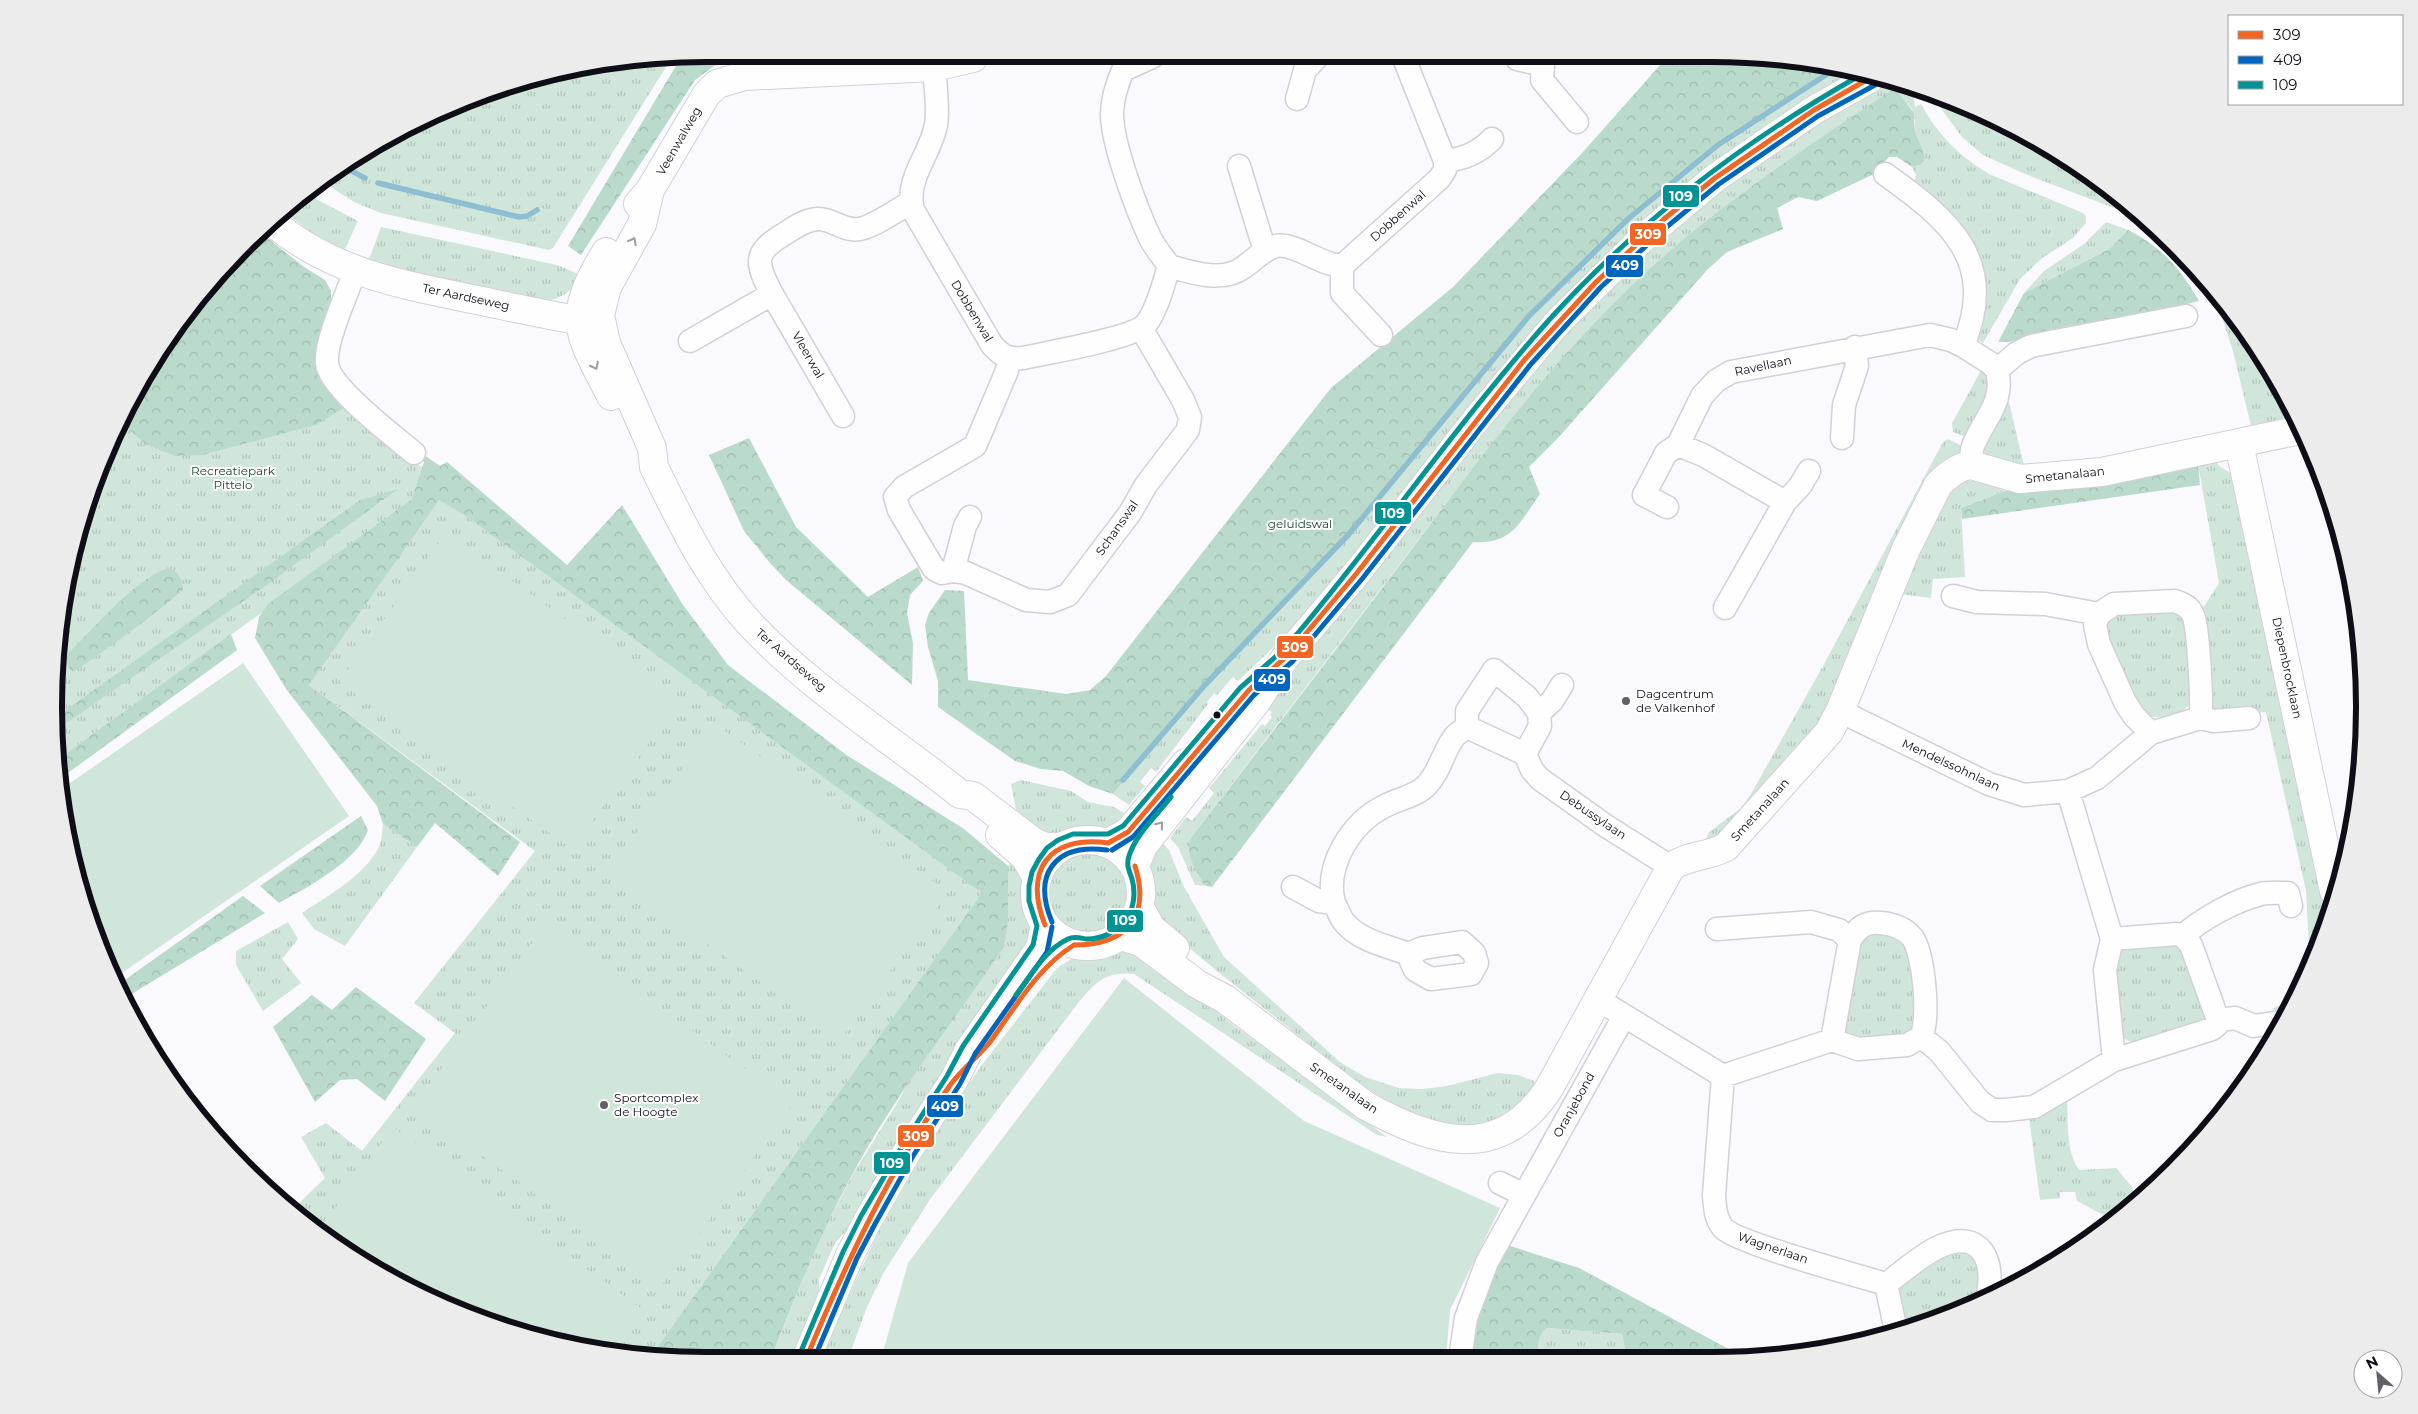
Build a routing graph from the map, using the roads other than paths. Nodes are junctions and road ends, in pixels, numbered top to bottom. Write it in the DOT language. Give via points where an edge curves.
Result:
graph roads {
  1 [pos="956,62"];
  2 [pos="1312,62"];
  3 [pos="1405,62"];
  4 [pos="1545,62"];
  5 [pos="1119,64"];
  6 [pos="934,67"];
  7 [pos="1865,81"];
  8 [pos="1297,99"];
  9 [pos="1576,122"];
  10 [pos="1492,139"];
  11 [pos="1445,162"];
  12 [pos="1239,166"];
  13 [pos="1886,174"];
  14 [pos="911,202"];
  15 [pos="278,226"];
  16 [pos="1265,251"];
  17 [pos="1170,266"];
  18 [pos="1342,266"];
  19 [pos="355,271"];
  20 [pos="772,294"];
  21 [pos="2186,316"];
  22 [pos="590,322"];
  23 [pos="1141,328"];
  24 [pos="1380,335"];
  25 [pos="690,341"];
  26 [pos="1963,346"];
  27 [pos="1855,347"];
  28 [pos="1010,359"];
  29 [pos="1997,370"];
  30 [pos="843,416"];
  31 [pos="2293,432"];
  32 [pos="1842,438"];
  33 [pos="1678,444"];
  34 [pos="2239,444"];
  35 [pos="414,453"];
  36 [pos="1970,466"];
  37 [pos="1809,470"];
  38 [pos="1785,502"];
  39 [pos="1667,507"];
  40 [pos="970,517"];
  41 [pos="953,571"];
  42 [pos="1953,596"];
  43 [pos="1725,608"];
  44 [pos="2099,614"];
  45 [pos="1285,658"];
  46 [pos="1562,685"];
  47 [pos="1840,711"];
  48 [pos="1539,713"];
  49 [pos="2200,718"];
  50 [pos="2249,718"];
  51 [pos="1467,727"];
  52 [pos="2150,733"];
  53 [pos="1525,754"];
  54 [pos="2068,790"];
  55 [pos="960,794"];
  56 [pos="1108,843"];
  57 [pos="1060,847"];
  58 [pos="1135,866"];
  59 [pos="1671,867"];
  60 [pos="1037,878"];
  61 [pos="2332,881"];
  62 [pos="1293,887"];
  63 [pos="1334,903"];
  64 [pos="2291,906"];
  65 [pos="1140,908"];
  66 [pos="1045,925"];
  67 [pos="1717,929"];
  68 [pos="1121,936"];
  69 [pos="2183,936"];
  70 [pos="2112,939"];
  71 [pos="1850,940"];
  72 [pos="1074,945"];
  73 [pos="1408,954"];
  74 [pos="1225,999"];
  75 [pos="1598,999"];
  76 [pos="1624,1016"];
  77 [pos="2218,1020"];
  78 [pos="2272,1023"];
  79 [pos="1921,1037"];
  80 [pos="1832,1040"];
  81 [pos="2114,1060"];
  82 [pos="1723,1076"];
  83 [pos="954,1080"];
  84 [pos="1553,1083"];
  85 [pos="1579,1097"];
  86 [pos="1500,1182"];
  87 [pos="1524,1195"];
  88 [pos="1886,1284"];
  89 [pos="1989,1288"];
  90 [pos="1895,1325"];
  91 [pos="809,1352"];
  92 [pos="1461,1352"];
  1 -- 6 [label="street, Veenwalweg"];
  2 -- 8 [label="street" via="1305,70"];
  3 -- 11 [label="street"];
  4 -- 9 [label="street" via="1542,80"];
  5 -- 17 [label="street" via="1112,114 1115,141 1151,240"];
  6 -- 14 [label="street" via="936,125 912,183"];
  6 -- 22 [label="street, Veenwalweg" via="764,74 717,84 696,109 650,190 626,217 591,278 580,306"];
  7 -- 45 [label="street" via="1814,110 1715,178 1658,224 1596,282 1525,359 1356,574"];
  10 -- 11 [label="street" via="1482,150"];
  11 -- 18 [label="street, Dobbenwal" via="1445,170 1439,179"];
  12 -- 16 [label="street"];
  13 -- 26 [label="street" via="1944,220 1964,251 1974,284 1975,306"];
  14 -- 20 [label="street, Vleerwal" via="863,228 851,230 818,219 804,222 773,240 764,248 760,260 761,274"];
  14 -- 28 [label="street, Dobbenwal" via="917,219 992,345 1002,356"];
  15 -- 19 [label="street, Ter Aardseweg" via="312,250"];
  16 -- 17 [label="street" via="1229,275 1188,272"];
  16 -- 18 [label="street" via="1278,245 1294,248 1320,262"];
  17 -- 23 [label="street" via="1150,317"];
  18 -- 24 [label="street" via="1342,292"];
  19 -- 22 [label="street, Ter Aardseweg" via="432,291"];
  19 -- 35 [label="street" via="333,335 327,364 332,379"];
  20 -- 25 [label="street"];
  20 -- 30 [label="street, Vleerwal"];
  21 -- 29 [label="street" via="2031,346"];
  22 -- 55 [label="street, Ter Aardseweg" via="606,343 652,448 652,462 708,570 750,624 775,649"];
  23 -- 28 [label="street"];
  23 -- 41 [label="street, Schanswal" via="1183,400 1190,417 1188,430 1068,595 1050,602 1026,600 966,573"];
  26 -- 27 [label="street, Ravellaan" via="1930,335"];
  26 -- 29 [label="street, Ravellaan"];
  27 -- 32 [label="street" via="1856,366 1844,405"];
  27 -- 33 [label="street, Ravellaan" via="1731,372 1716,381 1702,396"];
  28 -- 41 [label="street, Schanswal" via="975,446 904,487 895,497 929,562 942,573"];
  29 -- 36 [label="street" via="1999,393 1973,447"];
  31 -- 34 [label="street, Smetanalaan"];
  33 -- 38 [label="street" via="1702,454"];
  33 -- 39 [label="street, Ravellaan" via="1666,453 1644,495"];
  34 -- 36 [label="street, Smetanalaan" via="2102,472 2034,478 2007,477"];
  34 -- 61 [label="street, Diepenbrocklaan"];
  36 -- 47 [label="street, Smetanalaan" via="1962,466 1938,485 1906,550"];
  37 -- 38 [label="street"];
  38 -- 43 [label="street"];
  40 -- 41 [label="street"];
  42 -- 44 [label="street" via="1977,602 2045,604"];
  44 -- 49 [label="street" via="2114,604 2175,601 2189,608 2194,616 2202,699"];
  44 -- 52 [label="street" via="2095,625 2099,644 2125,702"];
  45 -- 56 [label="street" via="1249,690 1128,832"];
  58 -- 45 [label="street, one-way" via="1143,846 1256,702"];
  46 -- 48 [label="street"];
  47 -- 54 [label="street, Mendelssohnlaan" via="2006,791 2024,795"];
  47 -- 59 [label="street, Smetanalaan" via="1829,732 1726,847 1712,854 1682,859"];
  48 -- 51 [label="street" via="1527,697 1494,670 1467,710"];
  48 -- 53 [label="street" via="1540,726"];
  49 -- 50 [label="street, Mendelssohnlaan" via="2214,721"];
  49 -- 52 [label="street, Mendelssohnlaan"];
  51 -- 53 [label="street"];
  51 -- 63 [label="street" via="1455,736 1426,786 1384,806 1360,822 1334,865 1331,893"];
  52 -- 54 [label="street, Mendelssohnlaan" via="2097,778"];
  53 -- 59 [label="street, Debussylaan" via="1540,779"];
  54 -- 70 [label="street"];
  55 -- 57 [label="street, Ter Aardseweg" via="973,796 1035,843"];
  55 -- 60 [label="street, Ter Aardseweg" via="965,806 1024,857"];
  56 -- 57 [label="street" via="1088,839"];
  56 -- 58 [label="street" via="1124,852"];
  57 -- 60 [label="street" via="1046,860"];
  58 -- 65 [label="street" via="1141,884"];
  59 -- 75 [label="street, Smetanalaan"];
  60 -- 66 [label="street" via="1035,902"];
  62 -- 63 [label="street" via="1320,901"];
  63 -- 73 [label="street" via="1344,923 1353,930"];
  64 -- 69 [label="street" via="2288,892 2262,894 2219,912"];
  65 -- 68 [label="street" via="1133,923"];
  65 -- 74 [label="street, Smetanalaan" via="1151,928 1205,975"];
  66 -- 72 [label="street"];
  66 -- 83 [label="street" via="1040,948 969,1050"];
  67 -- 71 [label="street" via="1811,922 1839,930"];
  68 -- 72 [label="street" via="1106,943"];
  68 -- 74 [label="street, Smetanalaan" via="1141,942 1197,984"];
  69 -- 70 [label="street" via="2170,934"];
  69 -- 77 [label="street" via="2191,945"];
  70 -- 81 [label="street" via="2105,970"];
  71 -- 79 [label="street" via="1862,926 1879,922 1902,928 1913,939 1921,956 1926,1020"];
  71 -- 80 [label="street"];
  72 -- 83 [label="street" via="1052,962 978,1056"];
  74 -- 84 [label="street, Smetanalaan" via="1366,1106 1433,1136 1473,1140 1506,1130 1534,1109"];
  75 -- 76 [label="street"];
  75 -- 84 [label="street, Smetanalaan"];
  76 -- 82 [label="street"];
  76 -- 85 [label="street, Oranjebond"];
  77 -- 78 [label="street" via="2235,1018 2254,1026"];
  77 -- 81 [label="street" via="2212,1029"];
  79 -- 80 [label="street" via="1907,1045 1858,1050"];
  79 -- 81 [label="street" via="1939,1051 1980,1102 1992,1110 2034,1107"];
  80 -- 82 [label="street"];
  82 -- 88 [label="street, Wagnerlaan" via="1714,1195 1715,1210 1723,1227 1747,1240"];
  83 -- 91 [label="street" via="912,1143 868,1220"];
  84 -- 85 [label="street"];
  85 -- 87 [label="street, Oranjebond"];
  86 -- 87 [label="street"];
  87 -- 92 [label="street, Oranjebond" via="1487,1262 1474,1293"];
  88 -- 89 [label="street" via="1939,1247 1965,1242 1982,1250 1988,1262"];
  88 -- 90 [label="street"];
}
